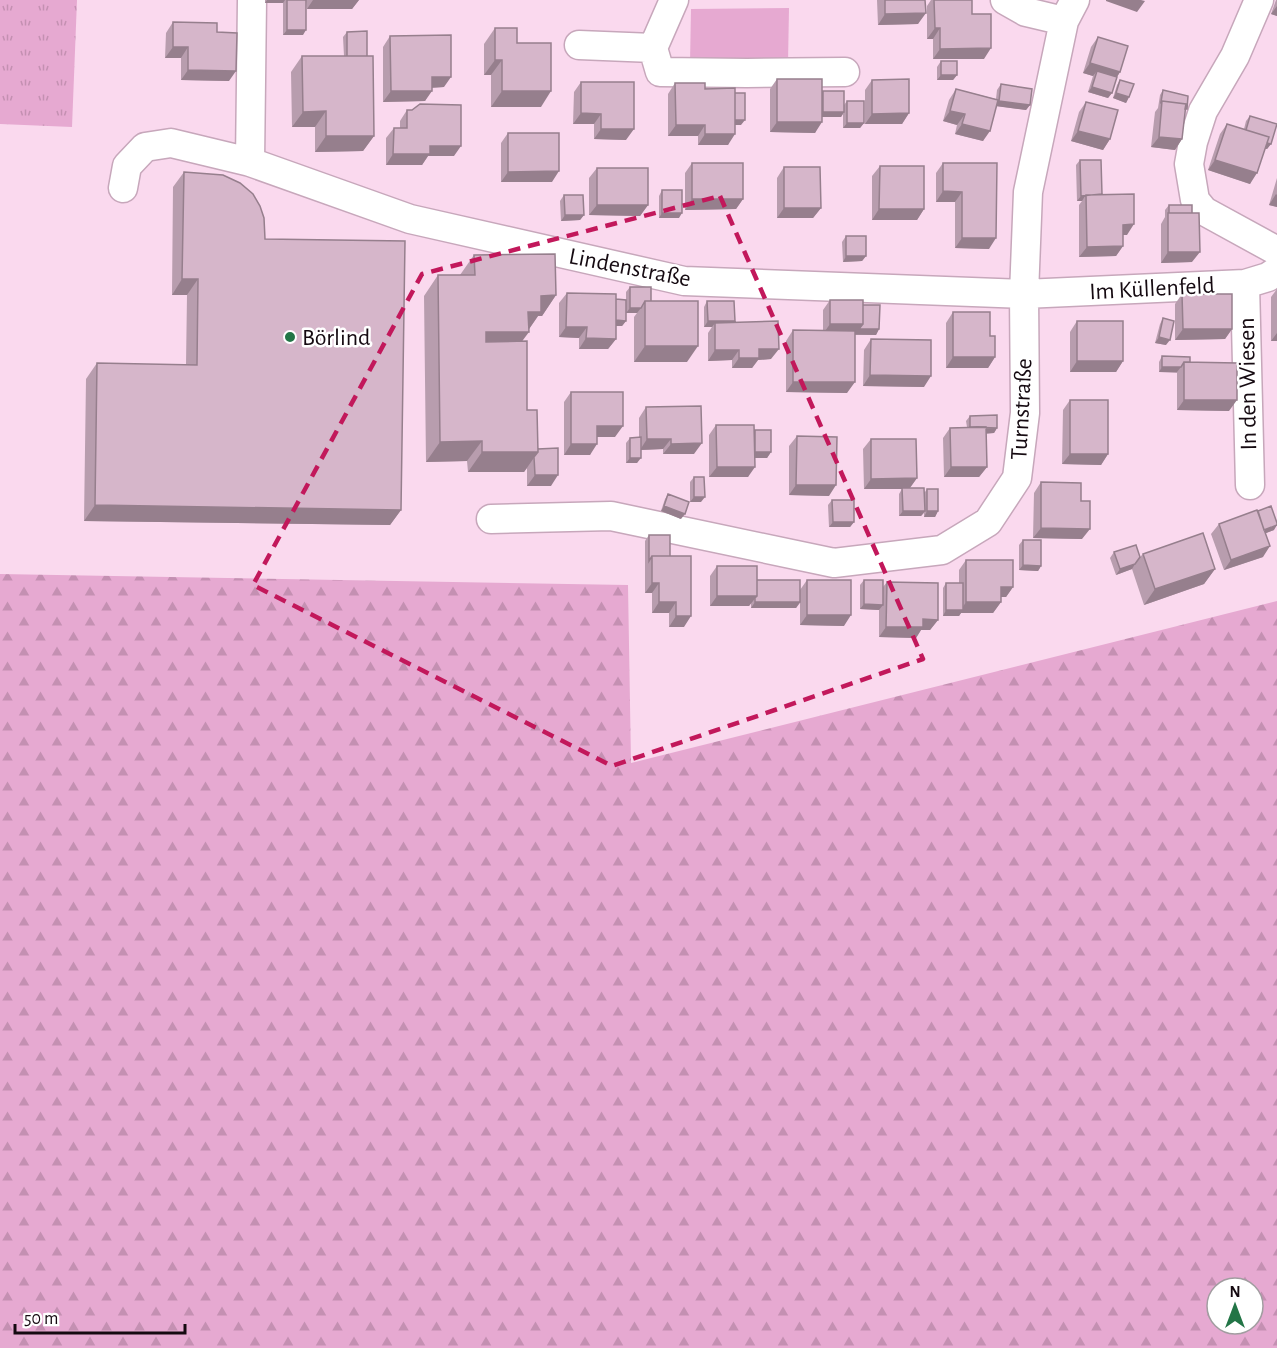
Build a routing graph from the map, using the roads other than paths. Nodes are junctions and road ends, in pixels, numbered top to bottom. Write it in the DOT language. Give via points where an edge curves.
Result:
graph roads {
  1 [pos="252,0"];
  2 [pos="674,0"];
  3 [pos="1005,0"];
  4 [pos="1259,0"];
  5 [pos="1069,11"];
  6 [pos="579,45"];
  7 [pos="652,48"];
  8 [pos="845,72"];
  9 [pos="250,162"];
  10 [pos="123,188"];
  11 [pos="1277,251"];
  12 [pos="1277,270"];
  13 [pos="1245,284"];
  14 [pos="1024,294"];
  15 [pos="1250,484"];
  16 [pos="491,519"];
  1 -- 9 [label="street"];
  2 -- 7 [label="street"];
  3 -- 5 [label="street" via="1026,12"];
  4 -- 11 [label="street" via="1235,56 1203,111 1189,164 1195,200 1204,211"];
  5 -- 14 [label="street, Turnstraße" via="1028,192"];
  6 -- 7 [label="street"];
  7 -- 8 [label="street" via="660,72"];
  9 -- 10 [label="street, Lindenstraße" via="171,143 144,147 127,166"];
  9 -- 14 [label="street, Lindenstraße" via="410,219 684,280"];
  12 -- 13 [label="street, Im Küllenfeld" via="1268,278"];
  13 -- 14 [label="street, Im Küllenfeld"];
  13 -- 15 [label="street, In den Wiesen"];
  14 -- 16 [label="street, Turnstraße" via="1025,413 1017,478 988,522 942,550 834,562 611,516"];
}
